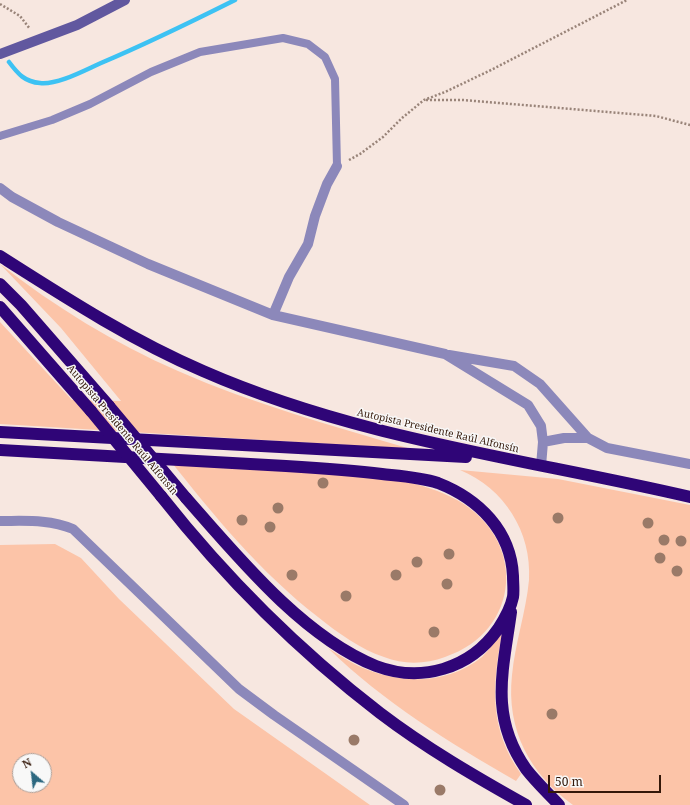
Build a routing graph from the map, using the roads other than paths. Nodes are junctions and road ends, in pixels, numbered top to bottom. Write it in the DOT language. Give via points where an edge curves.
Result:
graph roads {
  1 [pos="125,0"];
  2 [pos="0,54"];
  3 [pos="0,136"];
  4 [pos="337,166"];
  5 [pos="0,188"];
  6 [pos="0,256"];
  7 [pos="0,284"];
  8 [pos="0,306"];
  9 [pos="273,315"];
  10 [pos="445,354"];
  11 [pos="0,432"];
  12 [pos="588,438"];
  13 [pos="543,442"];
  14 [pos="0,450"];
  15 [pos="500,459"];
  16 [pos="690,464"];
  17 [pos="541,466"];
  18 [pos="690,497"];
  19 [pos="0,521"];
  20 [pos="513,597"];
  21 [pos="404,805"];
  22 [pos="526,805"];
  23 [pos="560,805"];
  1 -- 2 [label="street" via="77,25"];
  3 -- 4 [label="lane" via="77,110 151,72 200,52 283,38 308,44 325,58 335,79"];
  4 -- 9 [label="street" via="315,216 308,244 289,277"];
  5 -- 9 [label="street" via="58,222 148,264"];
  6 -- 15 [label="highway, Autopista Presidente Raúl Alfonsín" via="128,336 204,372 287,403 380,431"];
  7 -- 20 [label="highway, bridge" via="109,406 245,566 295,613 358,658 378,666 415,674 435,672 454,666 473,656 489,641 503,622"];
  8 -- 22 [label="highway, Autopista Presidente Raúl Alfonsín, bridge" via="244,592 312,656 380,712 487,784"];
  9 -- 10 [label="street"];
  10 -- 12 [label="street" via="514,366 540,384"];
  10 -- 13 [label="street" via="528,405 541,426"];
  11 -- 15 [label="highway"];
  12 -- 13 [label="street" via="564,438"];
  12 -- 16 [label="street" via="607,448"];
  13 -- 17 [label="street"];
  14 -- 20 [label="highway" via="348,470 413,477 436,483 471,501 499,530 512,560"];
  15 -- 17 [label="highway, Autopista Presidente Raúl Alfonsín"];
  17 -- 18 [label="highway, Autopista Presidente Raúl Alfonsín"];
  19 -- 21 [label="street" via="42,520 57,522 73,529 239,689"];
  20 -- 23 [label="highway" via="502,678 502,715 517,754 527,769"];
}
